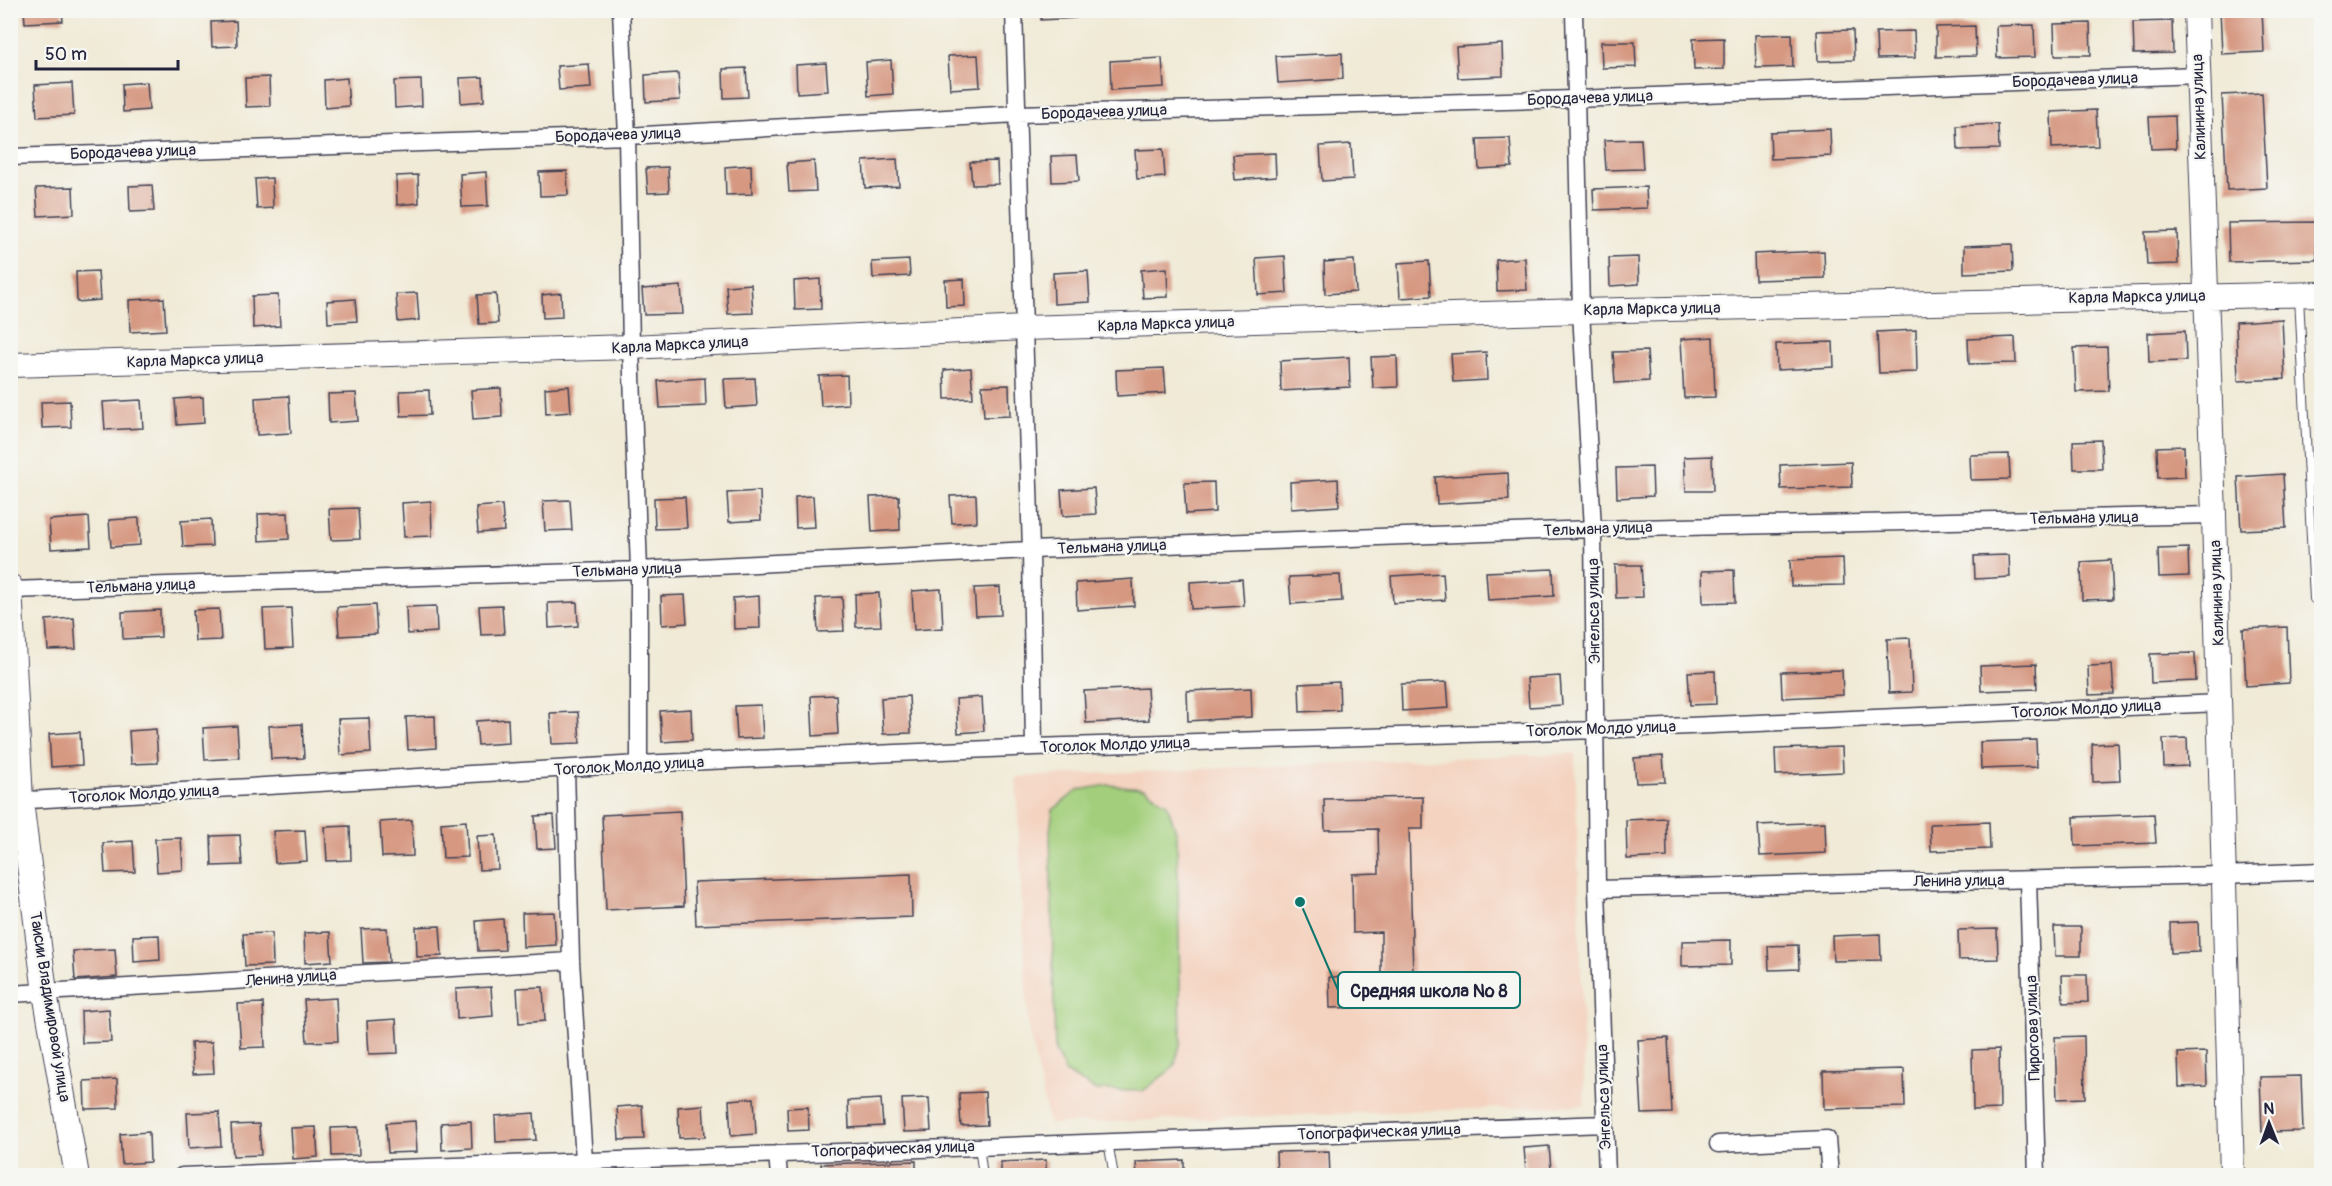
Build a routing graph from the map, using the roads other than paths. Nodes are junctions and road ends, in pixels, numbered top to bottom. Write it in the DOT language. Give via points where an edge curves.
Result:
graph roads {
  1 [pos="621,10"];
  2 [pos="1014,10"];
  3 [pos="1574,10"];
  4 [pos="2196,10"];
  5 [pos="2197,75"];
  6 [pos="1576,99"];
  7 [pos="1017,114"];
  8 [pos="627,136"];
  9 [pos="10,157"];
  10 [pos="2310,294"];
  11 [pos="2207,296"];
  12 [pos="1581,311"];
  13 [pos="1024,328"];
  14 [pos="631,347"];
  15 [pos="10,365"];
  16 [pos="2214,515"];
  17 [pos="1593,529"];
  18 [pos="1031,550"];
  19 [pos="639,570"];
  20 [pos="11,588"];
  21 [pos="2322,599"];
  22 [pos="2220,703"];
  23 [pos="1597,730"];
  24 [pos="1034,747"];
  25 [pos="639,764"];
  26 [pos="566,769"];
  27 [pos="16,801"];
  28 [pos="2322,871"];
  29 [pos="2224,875"];
  30 [pos="2028,879"];
  31 [pos="1597,889"];
  32 [pos="571,961"];
  33 [pos="45,993"];
  34 [pos="10,994"];
  35 [pos="1605,1124"];
  36 [pos="1108,1142"];
  37 [pos="1718,1143"];
  38 [pos="979,1146"];
  39 [pos="777,1154"];
  40 [pos="584,1160"];
  41 [pos="77,1176"];
  42 [pos="182,1176"];
  43 [pos="779,1176"];
  44 [pos="983,1176"];
  45 [pos="1114,1176"];
  46 [pos="1607,1176"];
  47 [pos="1830,1176"];
  48 [pos="2037,1176"];
  49 [pos="2232,1176"];
  1 -- 8 [label="street"];
  2 -- 7 [label="street"];
  3 -- 6 [label="street, Энгельса улица"];
  4 -- 5 [label="street, Калинина улица"];
  5 -- 6 [label="street, Бородачева улица"];
  5 -- 11 [label="street, Калинина улица"];
  6 -- 7 [label="street, Бородачева улица"];
  6 -- 12 [label="street, Энгельса улица"];
  7 -- 8 [label="street, Бородачева улица"];
  7 -- 13 [label="street"];
  8 -- 9 [label="street, Бородачева улица"];
  8 -- 14 [label="street"];
  10 -- 11 [label="street, Карла Маркса улица"];
  10 -- 21 [label="lane" via="2314,599"];
  11 -- 12 [label="street, Карла Маркса улица"];
  11 -- 16 [label="street, Калинина улица"];
  12 -- 13 [label="street, Карла Маркса улица"];
  12 -- 17 [label="street, Энгельса улица"];
  13 -- 14 [label="street, Карла Маркса улица"];
  13 -- 18 [label="street"];
  14 -- 15 [label="street, Карла Маркса улица"];
  14 -- 19 [label="street"];
  16 -- 17 [label="street, Тельмана улица"];
  16 -- 22 [label="street, Калинина улица"];
  17 -- 18 [label="street, Тельмана улица"];
  17 -- 23 [label="street, Энгельса улица"];
  18 -- 19 [label="street, Тельмана улица"];
  18 -- 24 [label="street"];
  19 -- 20 [label="street, Тельмана улица"];
  19 -- 25 [label="street"];
  20 -- 27 [label="street, Таисии Владимировой улица"];
  22 -- 23 [label="street, Тоголок Молдо улица"];
  22 -- 29 [label="street, Калинина улица"];
  23 -- 24 [label="street, Тоголок Молдо улица"];
  23 -- 31 [label="street, Энгельса улица"];
  24 -- 25 [label="street, Тоголок Молдо улица"];
  25 -- 26 [label="street, Тоголок Молдо улица"];
  26 -- 27 [label="street, Тоголок Молдо улица"];
  26 -- 32 [label="street"];
  27 -- 33 [label="street, Таисии Владимировой улица"];
  28 -- 29 [label="street, Ленина улица"];
  29 -- 30 [label="street, Ленина улица"];
  29 -- 49 [label="street, Калинина улица"];
  30 -- 31 [label="street, Ленина улица"];
  30 -- 48 [label="street, Пирогова улица"];
  31 -- 35 [label="street, Энгельса улица"];
  32 -- 33 [label="street, Ленина улица"];
  32 -- 40 [label="street"];
  33 -- 34 [label="street, Ленина улица"];
  33 -- 41 [label="street, Таисии Владимировой улица"];
  35 -- 36 [label="street, Топографическая улица"];
  35 -- 46 [label="street, Энгельса улица"];
  36 -- 38 [label="street, Топографическая улица"];
  36 -- 45 [label="lane"];
  37 -- 47 [label="street" via="1827,1139"];
  38 -- 39 [label="street, Топографическая улица"];
  38 -- 44 [label="lane"];
  39 -- 40 [label="street, Топографическая улица"];
  39 -- 43 [label="street"];
  40 -- 42 [label="street, Топографическая улица"];
}
